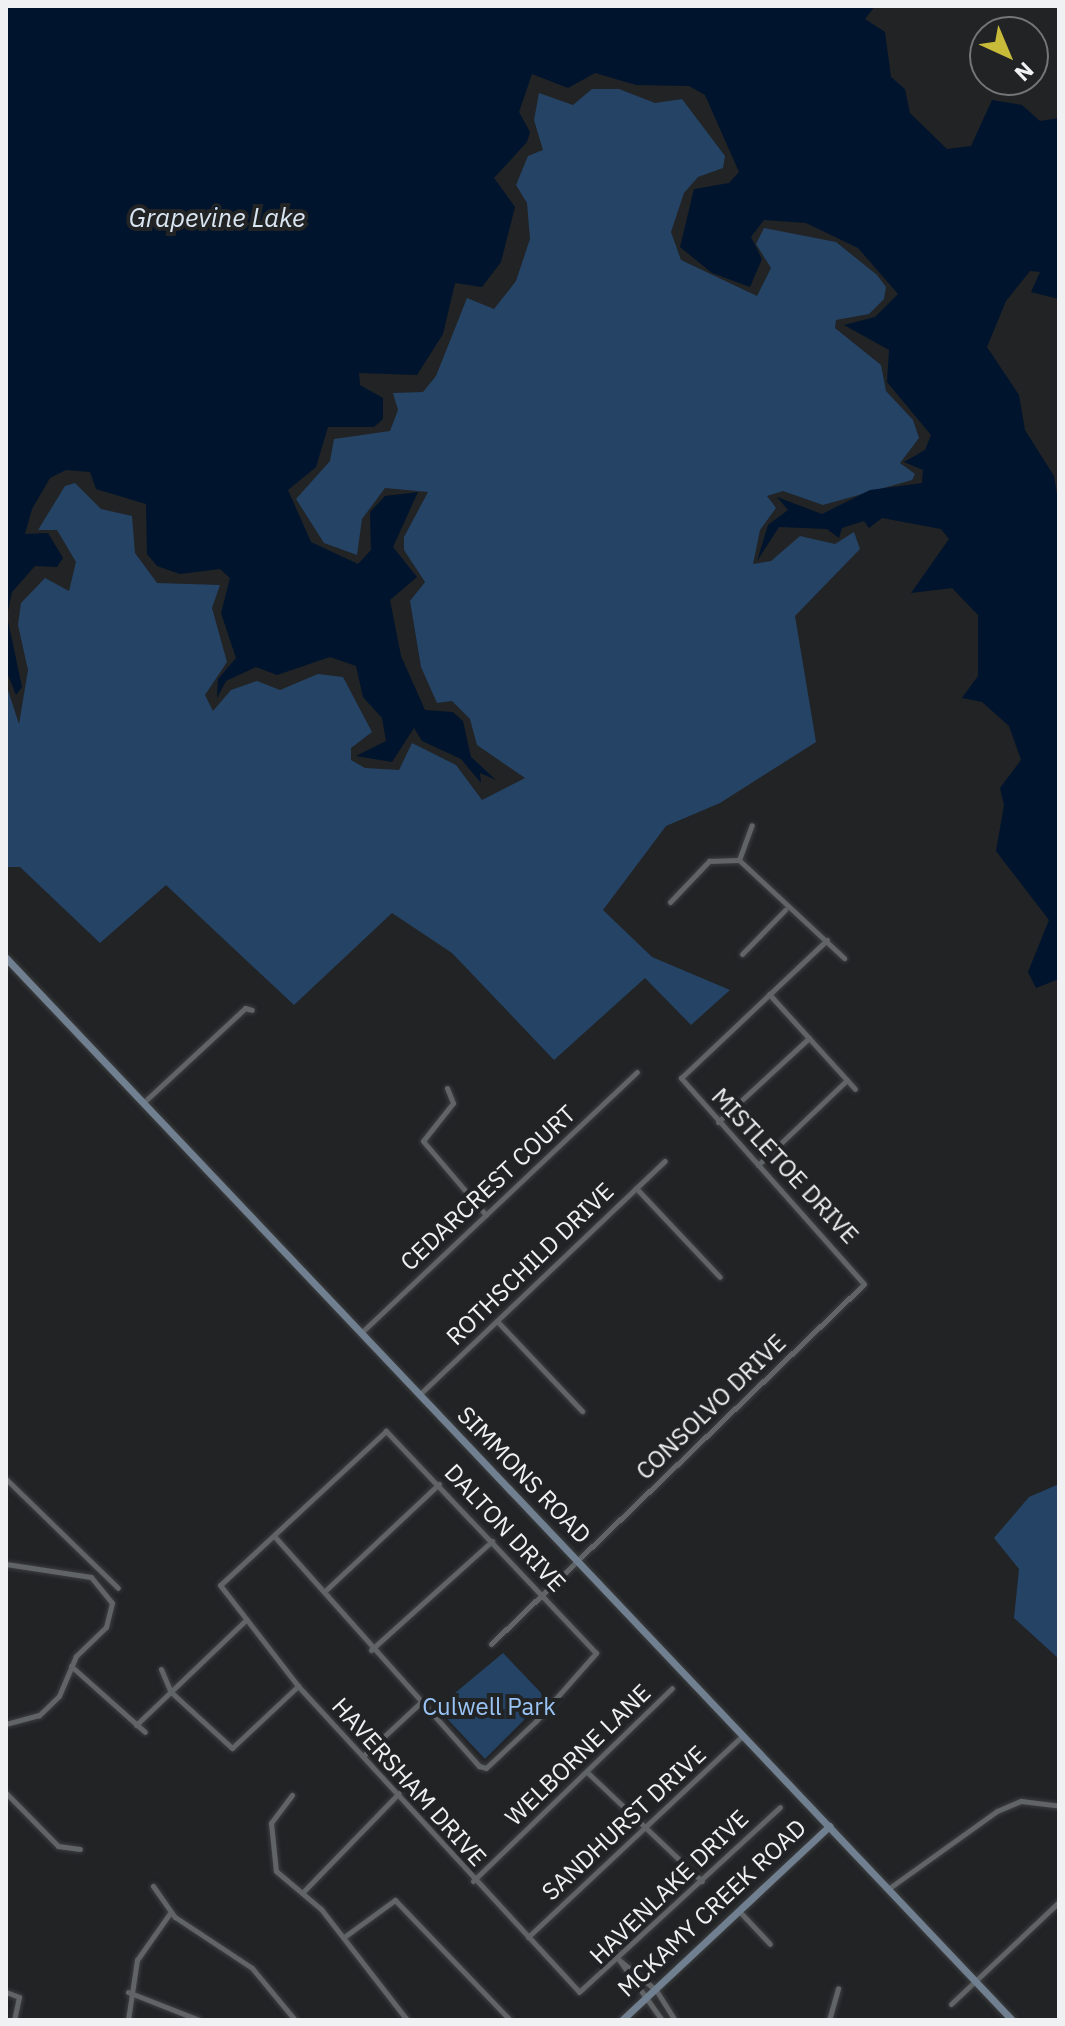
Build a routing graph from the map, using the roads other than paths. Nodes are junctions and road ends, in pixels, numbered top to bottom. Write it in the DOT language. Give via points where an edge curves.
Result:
graph roads {
  1 [pos="752,825"];
  2 [pos="739,860"];
  3 [pos="670,902"];
  4 [pos="785,910"];
  5 [pos="827,940"];
  6 [pos="742,954"];
  7 [pos="6,958"];
  8 [pos="844,958"];
  9 [pos="769,994"];
  10 [pos="252,1010"];
  11 [pos="809,1038"];
  12 [pos="637,1072"];
  13 [pos="847,1080"];
  14 [pos="447,1088"];
  15 [pos="855,1089"];
  16 [pos="144,1102"];
  17 [pos="718,1122"];
  18 [pos="665,1161"];
  19 [pos="758,1165"];
  20 [pos="636,1188"];
  21 [pos="486,1215"];
  22 [pos="720,1277"];
  23 [pos="864,1278"];
  24 [pos="497,1321"];
  25 [pos="363,1331"];
  26 [pos="420,1394"];
  27 [pos="582,1411"];
  28 [pos="6,1479"];
  29 [pos="439,1484"];
  30 [pos="275,1537"];
  31 [pos="492,1541"];
  32 [pos="578,1560"];
  33 [pos="6,1564"];
  34 [pos="118,1588"];
  35 [pos="326,1590"];
  36 [pos="543,1594"];
  37 [pos="247,1619"];
  38 [pos="491,1644"];
  39 [pos="371,1650"];
  40 [pos="71,1666"];
  41 [pos="161,1669"];
  42 [pos="298,1686"];
  43 [pos="672,1688"];
  44 [pos="171,1692"];
  45 [pos="420,1703"];
  46 [pos="6,1724"];
  47 [pos="136,1725"];
  48 [pos="145,1732"];
  49 [pos="744,1734"];
  50 [pos="363,1756"];
  51 [pos="588,1773"];
  52 [pos="6,1793"];
  53 [pos="399,1793"];
  54 [pos="292,1795"];
  55 [pos="1059,1806"];
  56 [pos="780,1807"];
  57 [pos="829,1826"];
  58 [pos="642,1830"];
  59 [pos="80,1849"];
  60 [pos="473,1881"];
  61 [pos="702,1881"];
  62 [pos="153,1886"];
  63 [pos="888,1889"];
  64 [pos="302,1893"];
  65 [pos="1059,1902"];
  66 [pos="739,1911"];
  67 [pos="170,1913"];
  68 [pos="344,1937"];
  69 [pos="528,1937"];
  70 [pos="770,1944"];
  71 [pos="619,1960"];
  72 [pos="975,1981"];
  73 [pos="838,1988"];
  74 [pos="656,1990"];
  75 [pos="6,1992"];
  76 [pos="128,1992"];
  77 [pos="583,1994"];
  78 [pos="648,1997"];
  79 [pos="951,2004"];
  80 [pos="14,2020"];
  81 [pos="128,2020"];
  82 [pos="199,2020"];
  83 [pos="295,2020"];
  84 [pos="407,2020"];
  85 [pos="510,2020"];
  86 [pos="622,2020"];
  87 [pos="662,2020"];
  88 [pos="675,2020"];
  89 [pos="829,2020"];
  90 [pos="1012,2020"];
  1 -- 2 [label="street"];
  2 -- 3 [label="street" via="709,861"];
  2 -- 4 [label="street"];
  4 -- 5 [label="street"];
  4 -- 6 [label="street"];
  5 -- 8 [label="street"];
  5 -- 9 [label="street"];
  7 -- 16 [label="street, SIMMONS ROAD"];
  9 -- 11 [label="street"];
  9 -- 17 [label="street, MISTLETOE DRIVE" via="681,1078"];
  10 -- 16 [label="street" via="245,1008"];
  11 -- 13 [label="street"];
  11 -- 17 [label="street"];
  12 -- 21 [label="street, CEDARCREST COURT"];
  13 -- 15 [label="street"];
  13 -- 19 [label="street"];
  14 -- 21 [label="street" via="453,1103 423,1141"];
  16 -- 25 [label="street, SIMMONS ROAD"];
  17 -- 19 [label="street, MISTLETOE DRIVE"];
  18 -- 20 [label="street, ROTHSCHILD DRIVE"];
  19 -- 23 [label="street, MISTLETOE DRIVE"];
  20 -- 22 [label="street"];
  20 -- 24 [label="street, ROTHSCHILD DRIVE"];
  21 -- 25 [label="street, CEDARCREST COURT"];
  23 -- 32 [label="street, CONSOLVO DRIVE"];
  24 -- 26 [label="street, ROTHSCHILD DRIVE"];
  24 -- 27 [label="street"];
  25 -- 26 [label="street, SIMMONS ROAD"];
  26 -- 32 [label="street, SIMMONS ROAD"];
  28 -- 34 [label="street"];
  29 -- 30 [label="street, DALTON DRIVE" via="386,1431"];
  29 -- 31 [label="street, DALTON DRIVE"];
  29 -- 35 [label="street"];
  30 -- 35 [label="street"];
  30 -- 37 [label="street, HAVERSHAM DRIVE" via="220,1585"];
  31 -- 36 [label="street, DALTON DRIVE"];
  31 -- 39 [label="street"];
  32 -- 36 [label="street, CONSOLVO DRIVE"];
  32 -- 49 [label="street, SIMMONS ROAD"];
  33 -- 40 [label="street" via="91,1577 107,1593 106,1627"];
  35 -- 39 [label="street"];
  36 -- 38 [label="street, CONSOLVO DRIVE"];
  36 -- 45 [label="street, DALTON DRIVE" via="596,1653 486,1768"];
  37 -- 42 [label="street, HAVERSHAM DRIVE"];
  37 -- 44 [label="street"];
  39 -- 45 [label="street"];
  40 -- 46 [label="street" via="49,1708"];
  40 -- 47 [label="street"];
  41 -- 44 [label="street"];
  42 -- 44 [label="street" via="232,1748"];
  42 -- 50 [label="street, HAVERSHAM DRIVE"];
  43 -- 51 [label="street, WELBORNE LANE"];
  44 -- 47 [label="street"];
  45 -- 50 [label="street"];
  47 -- 48 [label="street"];
  49 -- 57 [label="street, SIMMONS ROAD"];
  49 -- 58 [label="street, SANDHURST DRIVE"];
  50 -- 53 [label="street, HAVERSHAM DRIVE"];
  51 -- 58 [label="street"];
  51 -- 60 [label="street, WELBORNE LANE"];
  52 -- 59 [label="street" via="58,1846"];
  53 -- 60 [label="street, HAVERSHAM DRIVE"];
  53 -- 64 [label="street"];
  54 -- 64 [label="street" via="271,1823 273,1853 279,1876"];
  55 -- 63 [label="street" via="1021,1801 997,1811"];
  56 -- 61 [label="street, HAVENLAKE DRIVE"];
  57 -- 63 [label="street, SIMMONS ROAD"];
  57 -- 66 [label="street, MCKAMY CREEK ROAD"];
  58 -- 61 [label="street"];
  58 -- 69 [label="street, SANDHURST DRIVE"];
  60 -- 69 [label="street, HAVERSHAM DRIVE"];
  61 -- 71 [label="street, HAVENLAKE DRIVE"];
  62 -- 67 [label="street"];
  63 -- 72 [label="street, SIMMONS ROAD"];
  64 -- 68 [label="street"];
  65 -- 72 [label="street"];
  66 -- 70 [label="street"];
  66 -- 74 [label="street, MCKAMY CREEK ROAD"];
  67 -- 76 [label="street" via="144,1943"];
  67 -- 83 [label="street" via="252,1968"];
  68 -- 84 [label="street"];
  68 -- 85 [label="street" via="395,1900"];
  69 -- 77 [label="street, HAVERSHAM DRIVE"];
  71 -- 74 [label="street"];
  71 -- 77 [label="street, HAVENLAKE DRIVE"];
  71 -- 78 [label="street"];
  72 -- 79 [label="street"];
  72 -- 90 [label="street, SIMMONS ROAD"];
  73 -- 89 [label="street"];
  74 -- 78 [label="street, MCKAMY CREEK ROAD"];
  74 -- 88 [label="street"];
  75 -- 80 [label="street" via="19,1997"];
  76 -- 81 [label="street"];
  76 -- 82 [label="street"];
  78 -- 86 [label="street, MCKAMY CREEK ROAD"];
  78 -- 87 [label="street"];
}
